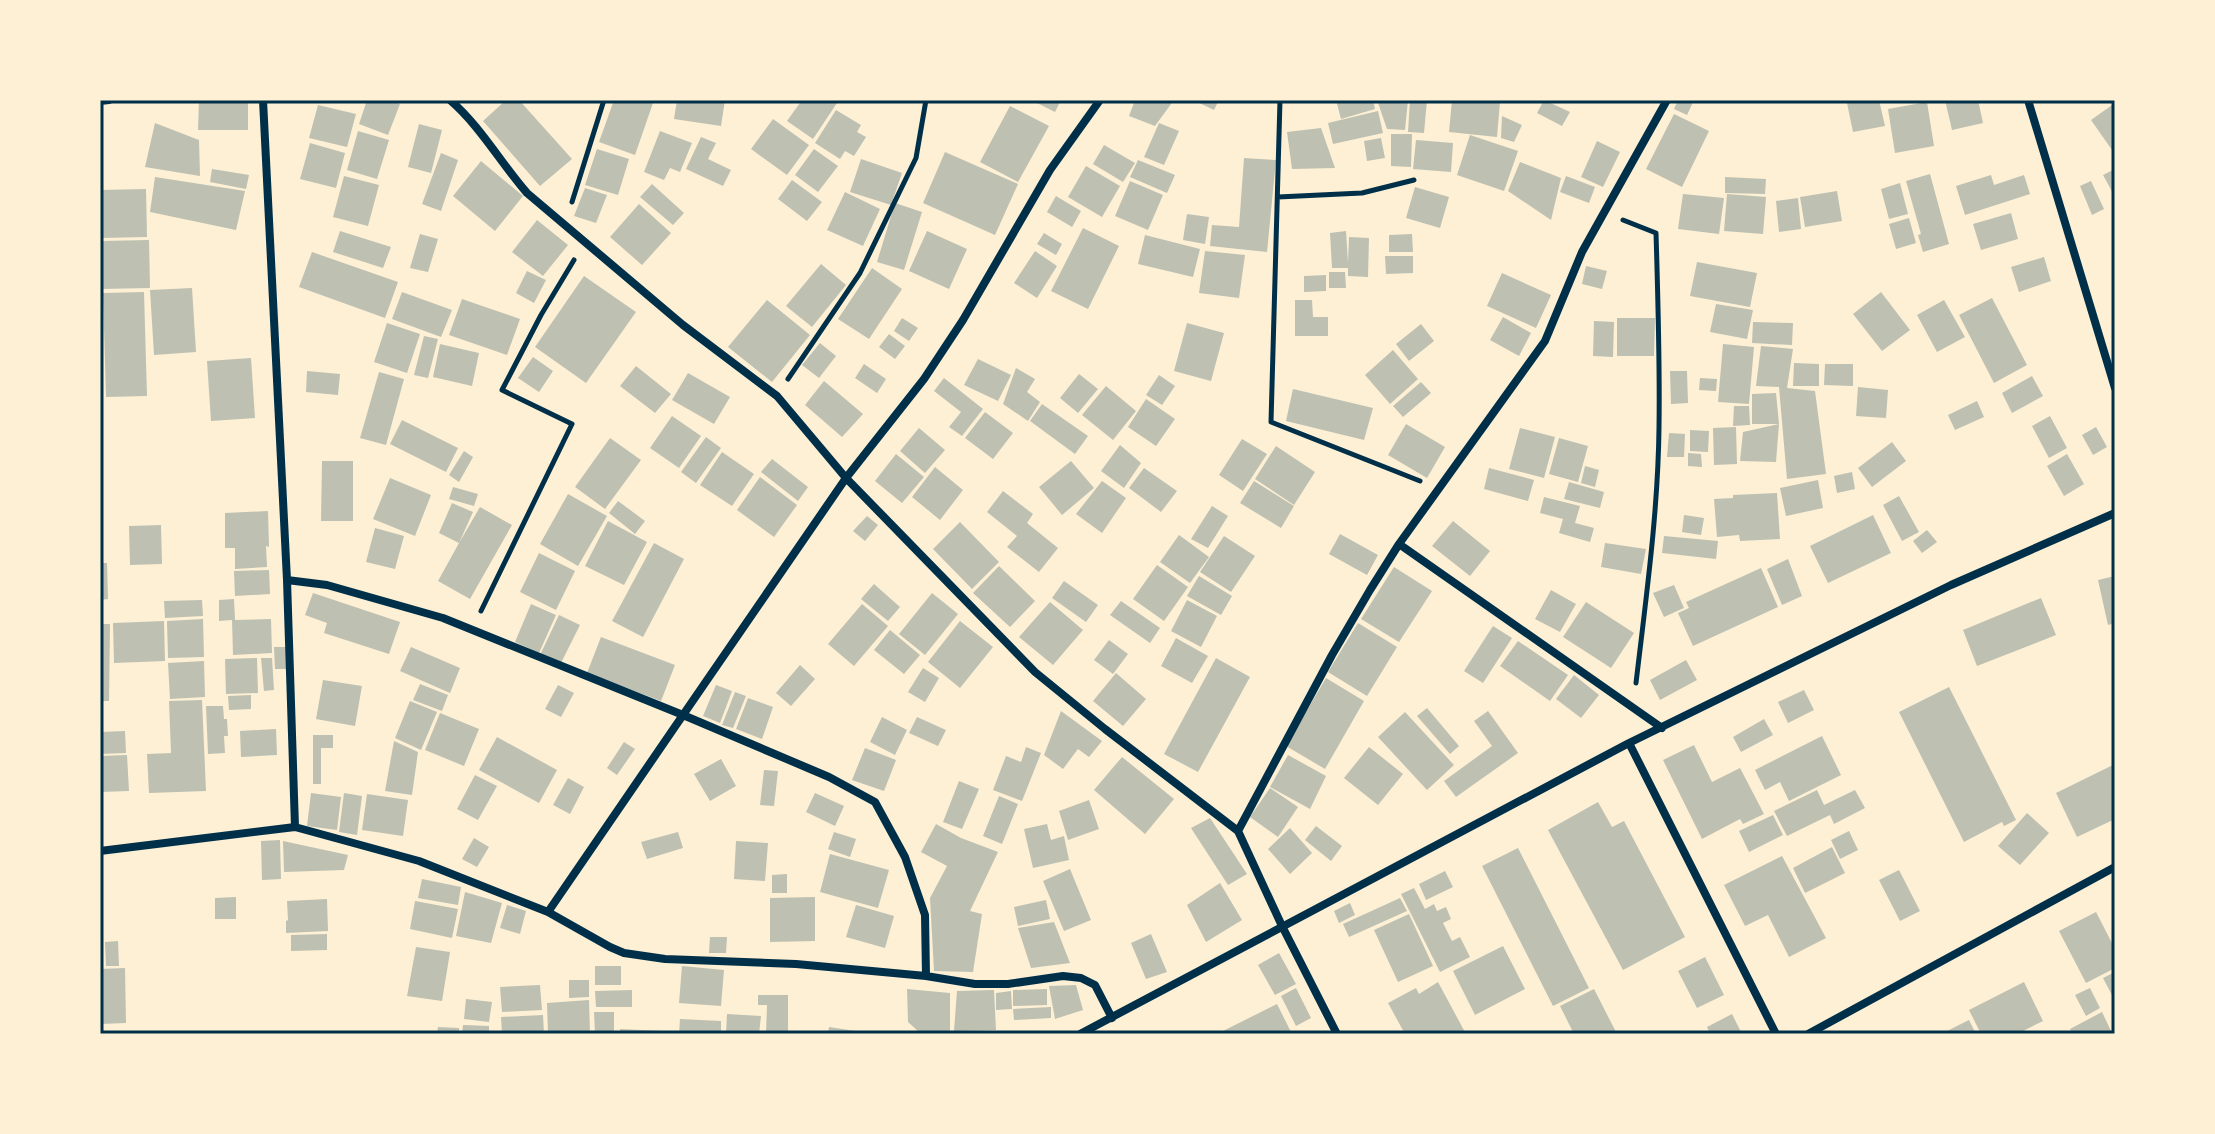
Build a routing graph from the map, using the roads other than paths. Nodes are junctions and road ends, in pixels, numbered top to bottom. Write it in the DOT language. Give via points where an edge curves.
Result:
graph roads {
  1 [pos="109,100"];
  2 [pos="263,100"];
  3 [pos="450,100"];
  4 [pos="1100,100"];
  5 [pos="1667,100"];
  6 [pos="2028,100"];
  7 [pos="100,101"];
  8 [pos="2115,388"];
  9 [pos="846,478"];
  10 [pos="2115,513"];
  11 [pos="1399,544"];
  12 [pos="287,580"];
  13 [pos="683,715"];
  14 [pos="1662,728"];
  15 [pos="1629,743"];
  16 [pos="295,827"];
  17 [pos="1238,831"];
  18 [pos="100,851"];
  19 [pos="2115,867"];
  20 [pos="548,912"];
  21 [pos="1282,926"];
  22 [pos="926,976"];
  23 [pos="1112,1018"];
  24 [pos="1080,1034"];
  25 [pos="1337,1034"];
  26 [pos="1776,1034"];
  27 [pos="1808,1034"];
  1 -- 7 [label="street"];
  2 -- 12 [label="street"];
  3 -- 9 [label="street" via="527,193 683,325 777,396"];
  4 -- 9 [label="street" via="1050,170 924,379"];
  5 -- 11 [label="street" via="1582,252 1545,341"];
  6 -- 8 [label="street"];
  9 -- 13 [label="street"];
  9 -- 17 [label="street" via="1035,672"];
  10 -- 14 [label="street" via="1951,585"];
  11 -- 14 [label="street"];
  11 -- 17 [label="street" via="1332,655"];
  12 -- 13 [label="street" via="327,585 443,618"];
  12 -- 16 [label="street"];
  13 -- 20 [label="street"];
  13 -- 22 [label="street" via="875,802 905,857 925,915"];
  14 -- 15 [label="street"];
  15 -- 21 [label="street"];
  15 -- 26 [label="street"];
  16 -- 18 [label="street"];
  16 -- 20 [label="street" via="419,861"];
  17 -- 21 [label="street"];
  19 -- 27 [label="street"];
  20 -- 22 [label="street" via="624,953"];
  21 -- 23 [label="street"];
  21 -- 25 [label="street"];
  22 -- 23 [label="street" via="986,984 1081,978 1095,985"];
  23 -- 24 [label="street"];
}
